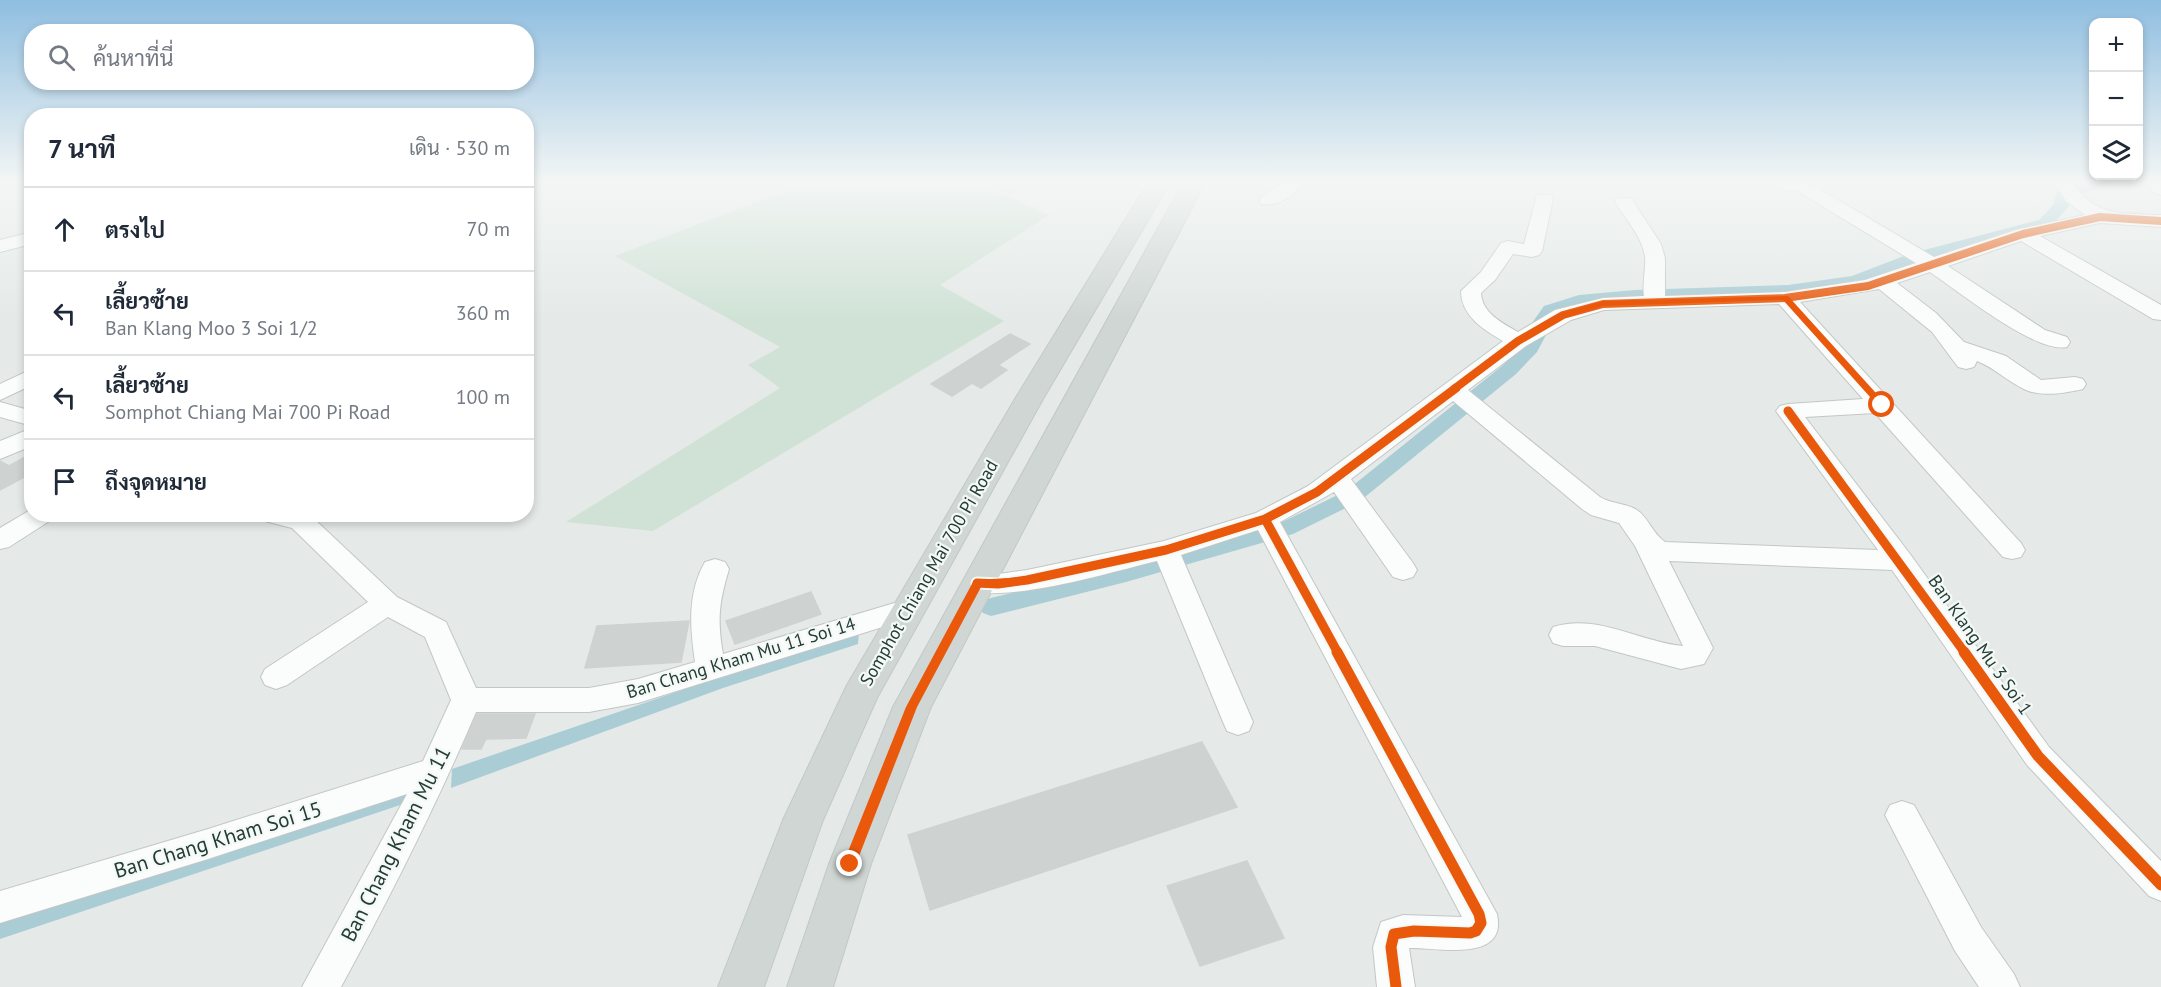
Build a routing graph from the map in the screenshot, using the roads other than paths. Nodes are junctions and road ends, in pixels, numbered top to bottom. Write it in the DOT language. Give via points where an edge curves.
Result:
graph roads {
  1 [pos="1132,227"];
  2 [pos="1170,227"];
  3 [pos="1538,227"];
  4 [pos="1640,227"];
  5 [pos="1871,227"];
  6 [pos="2054,227"];
  7 [pos="2023,234"];
  8 [pos="24,240"];
  9 [pos="0,246"];
  10 [pos="1933,265"];
  11 [pos="1882,282"];
  12 [pos="1655,295"];
  13 [pos="1785,298"];
  14 [pos="2161,314"];
  15 [pos="1518,341"];
  16 [pos="2060,342"];
  17 [pos="24,380"];
  18 [pos="2074,384"];
  19 [pos="1455,391"];
  20 [pos="0,393"];
  21 [pos="1882,405"];
  22 [pos="24,440"];
  23 [pos="0,451"];
  24 [pos="1337,478"];
  25 [pos="1265,519"];
  26 [pos="29,522"];
  27 [pos="308,522"];
  28 [pos="0,540"];
  29 [pos="1647,543"];
  30 [pos="1166,550"];
  31 [pos="2012,550"];
  32 [pos="1900,561"];
  33 [pos="715,569"];
  34 [pos="1403,570"];
  35 [pos="977,583"];
  36 [pos="387,604"];
  37 [pos="908,609"];
  38 [pos="1563,635"];
  39 [pos="711,668"];
  40 [pos="276,677"];
  41 [pos="466,699"];
  42 [pos="1238,722"];
  43 [pos="435,771"];
  44 [pos="1902,815"];
  45 [pos="2161,885"];
  46 [pos="0,907"];
  47 [pos="321,987"];
  48 [pos="741,987"];
  49 [pos="810,987"];
  50 [pos="1396,987"];
  51 [pos="2001,987"];
  1 -- 37 [label="main road, Somphot Chiang Mai 700 Pi Road"];
  2 -- 35 [label="main road"];
  3 -- 15 [label="street" via="1532,251 1509,247 1488,276 1471,291 1477,312"];
  4 -- 12 [label="street" via="1655,258"];
  5 -- 10 [label="street"];
  6 -- 7 [label="street"];
  7 -- 10 [label="street"];
  7 -- 14 [label="street"];
  8 -- 9 [label="street"];
  10 -- 11 [label="street"];
  10 -- 16 [label="street" via="2037,335"];
  11 -- 13 [label="street"];
  11 -- 18 [label="street" via="1945,333 1964,357 1998,361 2034,385"];
  12 -- 13 [label="street"];
  12 -- 15 [label="street" via="1603,303 1563,315"];
  13 -- 21 [label="street"];
  15 -- 19 [label="street"];
  17 -- 20 [label="street"];
  19 -- 24 [label="street"];
  19 -- 29 [label="street" via="1591,503 1628,516"];
  21 -- 31 [label="street"];
  21 -- 32 [label="street, Ban Klang Mu 3 Soi 1" via="1788,411"];
  22 -- 23 [label="street"];
  24 -- 25 [label="street"];
  24 -- 34 [label="street"];
  25 -- 30 [label="street"];
  25 -- 50 [label="street" via="1479,914 1481,923 1475,932 1466,935 1415,930 1394,934 1391,947"];
  26 -- 28 [label="street"];
  27 -- 36 [label="street"];
  29 -- 32 [label="street" via="1674,553"];
  29 -- 38 [label="street" via="1698,648 1694,656 1681,658 1595,635"];
  30 -- 35 [label="street" via="1027,580"];
  30 -- 42 [label="street"];
  32 -- 45 [label="street, Ban Klang Mu 3 Soi 1" via="2038,756"];
  33 -- 39 [label="street" via="704,625"];
  35 -- 49 [label="main road" via="912,707 850,864"];
  36 -- 40 [label="street"];
  36 -- 41 [label="street" via="436,630"];
  37 -- 39 [label="street, Ban Chang Kham Mu 11 Soi 14"];
  37 -- 48 [label="main road, Somphot Chiang Mai 700 Pi Road" via="860,695 803,820"];
  39 -- 41 [label="street, Ban Chang Kham Mu 11 Soi 14" via="638,691 589,700"];
  41 -- 43 [label="street, Ban Chang Kham Mu 11"];
  43 -- 46 [label="street, Ban Chang Kham Soi 15"];
  43 -- 47 [label="street, Ban Chang Kham Mu 11" via="384,875"];
  44 -- 51 [label="street" via="1968,939"];
}
